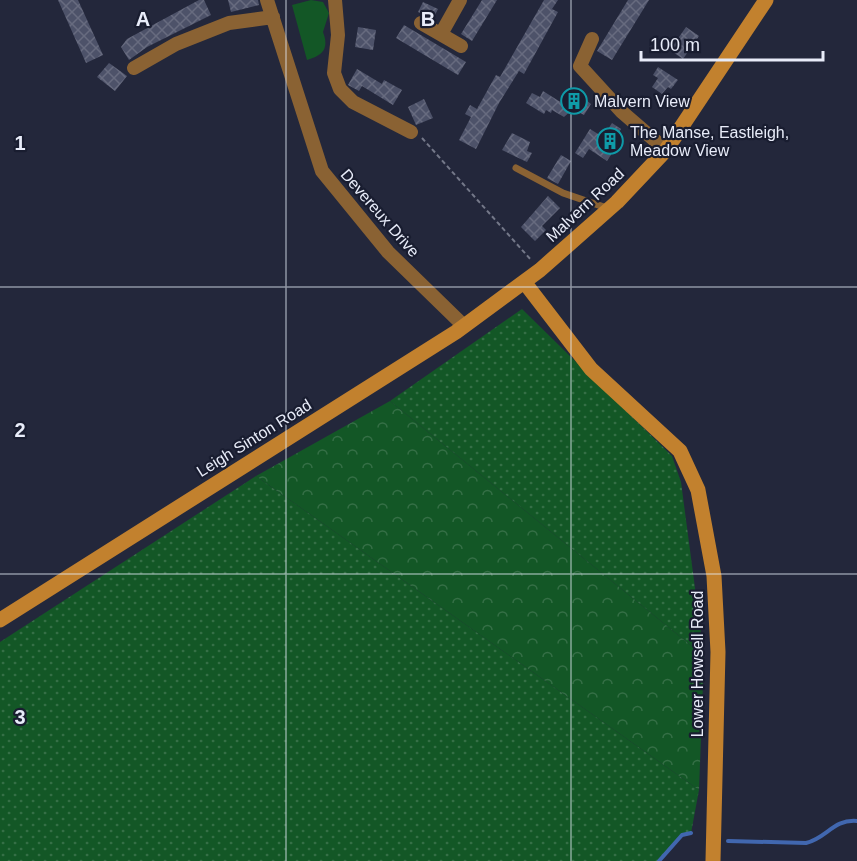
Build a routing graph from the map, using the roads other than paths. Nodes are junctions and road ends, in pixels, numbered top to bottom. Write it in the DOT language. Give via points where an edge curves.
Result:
graph roads {
  1 [pos="267,0"];
  2 [pos="335,0"];
  3 [pos="460,0"];
  4 [pos="766,0"];
  5 [pos="273,17"];
  6 [pos="421,23"];
  7 [pos="441,34"];
  8 [pos="592,39"];
  9 [pos="461,46"];
  10 [pos="134,68"];
  11 [pos="411,132"];
  12 [pos="666,150"];
  13 [pos="516,168"];
  14 [pos="610,209"];
  15 [pos="525,283"];
  16 [pos="464,326"];
  17 [pos="0,620"];
  18 [pos="713,861"];
  1 -- 5 [label="street, Devereux Drive"];
  2 -- 11 [label="street" via="338,34 334,73 340,89 353,102"];
  3 -- 7 [label="street"];
  4 -- 12 [label="main road, Malvern Road"];
  5 -- 10 [label="street" via="229,22 176,44"];
  5 -- 16 [label="street, Devereux Drive" via="322,171 388,252"];
  6 -- 7 [label="street"];
  7 -- 9 [label="street"];
  8 -- 12 [label="street" via="580,66 622,112"];
  12 -- 14 [label="main road, Malvern Road"];
  13 -- 14 [label="lane" via="563,192"];
  14 -- 15 [label="main road, Malvern Road"];
  15 -- 16 [label="main road, Leigh Sinton Road"];
  15 -- 18 [label="main road, Lower Howsell Road" via="591,369 680,451 698,490 714,576 718,652"];
  16 -- 17 [label="main road, Leigh Sinton Road"];
}
